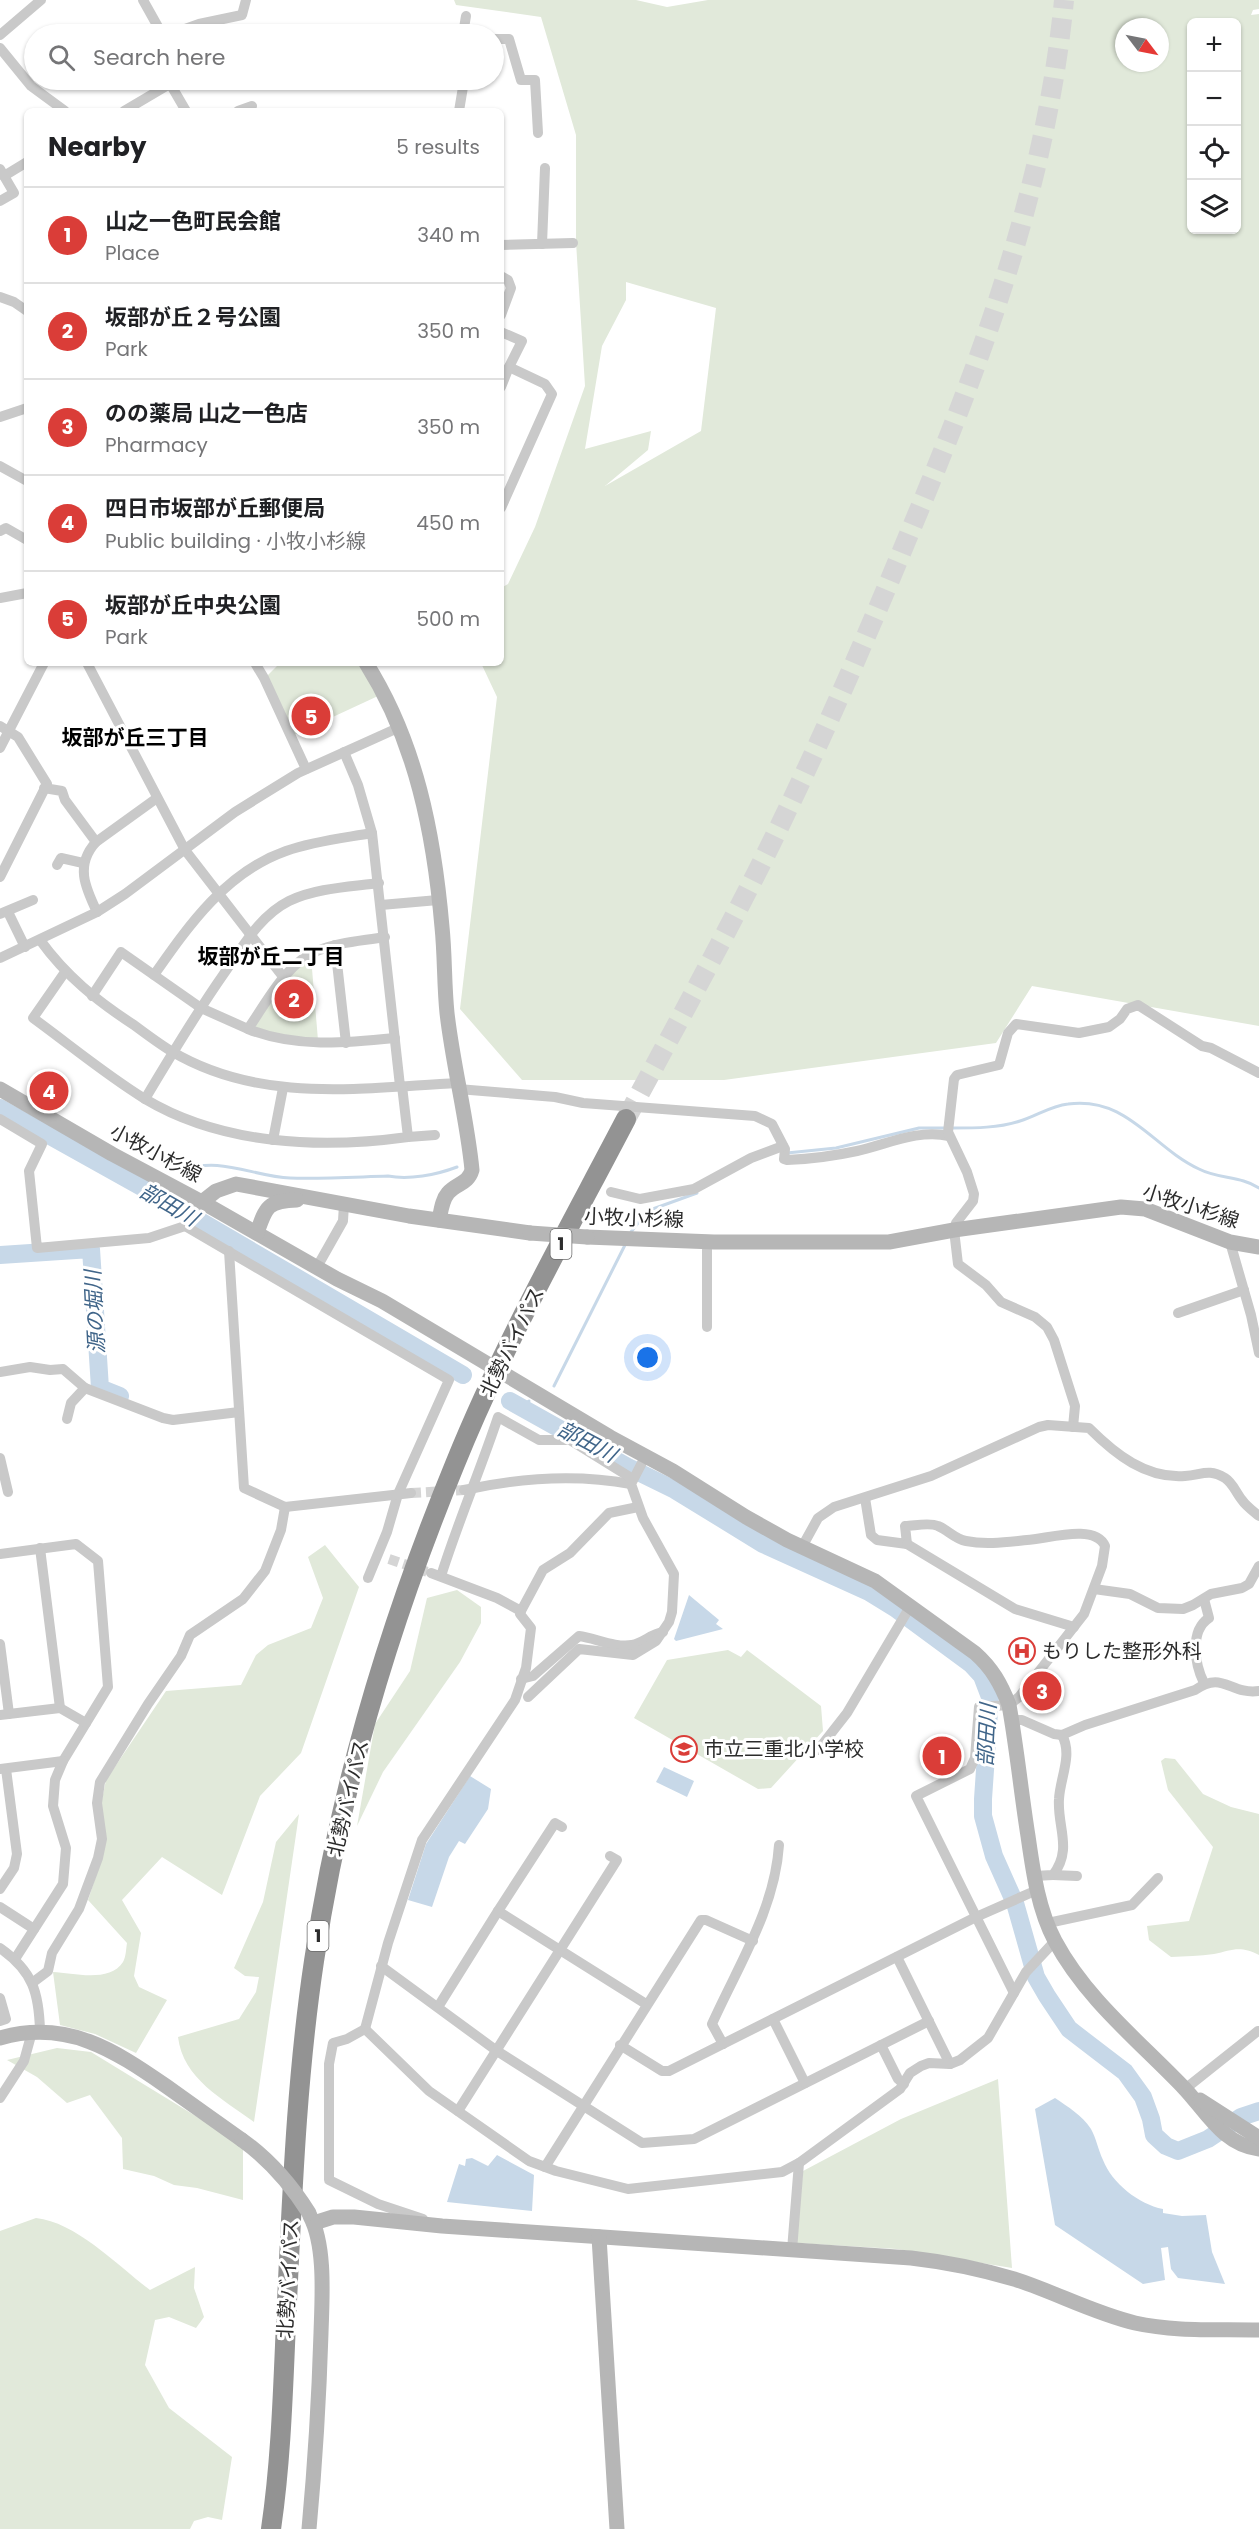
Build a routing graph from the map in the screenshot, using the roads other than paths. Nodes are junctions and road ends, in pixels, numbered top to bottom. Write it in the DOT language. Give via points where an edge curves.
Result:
graph roads {
  1 [pos="41,0"];
  2 [pos="143,0"];
  3 [pos="246,0"];
  4 [pos="466,16"];
  5 [pos="156,24"];
  6 [pos="199,24"];
  7 [pos="465,24"];
  8 [pos="0,36"];
  9 [pos="504,39"];
  10 [pos="0,48"];
  11 [pos="24,77"];
  12 [pos="36,90"];
  13 [pos="156,90"];
  14 [pos="174,90"];
  15 [pos="462,90"];
  16 [pos="252,106"];
  17 [pos="61,108"];
  18 [pos="129,108"];
  19 [pos="184,108"];
  20 [pos="246,108"];
  21 [pos="460,108"];
  22 [pos="538,133"];
  23 [pos="24,163"];
  24 [pos="545,168"];
  25 [pos="2,172"];
  26 [pos="0,201"];
  27 [pos="573,243"];
  28 [pos="542,244"];
  29 [pos="504,245"];
  30 [pos="504,278"];
  31 [pos="0,297"];
  32 [pos="504,307"];
  33 [pos="24,309"];
  34 [pos="504,333"];
  35 [pos="510,368"];
  36 [pos="504,381"];
  37 [pos="24,409"];
  38 [pos="1,416"];
  39 [pos="0,466"];
  40 [pos="24,479"];
  41 [pos="505,489"];
  42 [pos="0,531"];
  43 [pos="24,538"];
  44 [pos="24,594"];
  45 [pos="0,598"];
  46 [pos="42,666"];
  47 [pos="89,666"];
  48 [pos="257,666"];
  49 [pos="370,666"];
  50 [pos="400,727"];
  51 [pos="4,729"];
  52 [pos="0,748"];
  53 [pos="344,752"];
  54 [pos="306,769"];
  55 [pos="44,788"];
  56 [pos="157,798"];
  57 [pos="372,833"];
  58 [pos="96,842"];
  59 [pos="185,850"];
  60 [pos="84,863"];
  61 [pos="57,865"];
  62 [pos="2,870"];
  63 [pos="379,883"];
  64 [pos="219,893"];
  65 [pos="33,900"];
  66 [pos="438,900"];
  67 [pos="381,906"];
  68 [pos="97,912"];
  69 [pos="4,913"];
  70 [pos="251,934"];
  71 [pos="385,937"];
  72 [pos="40,940"];
  73 [pos="335,945"];
  74 [pos="25,947"];
  75 [pos="0,958"];
  76 [pos="65,972"];
  77 [pos="154,975"];
  78 [pos="284,978"];
  79 [pos="92,996"];
  80 [pos="201,1008"];
  81 [pos="248,1029"];
  82 [pos="395,1038"];
  83 [pos="346,1043"];
  84 [pos="173,1052"];
  85 [pos="1259,1073"];
  86 [pos="401,1086"];
  87 [pos="458,1086"];
  88 [pos="283,1088"];
  89 [pos="0,1089"];
  90 [pos="145,1098"];
  91 [pos="0,1119"];
  92 [pos="626,1119"];
  93 [pos="949,1131"];
  94 [pos="435,1135"];
  95 [pos="408,1137"];
  96 [pos="273,1140"];
  97 [pos="784,1152"];
  98 [pos="611,1192"];
  99 [pos="321,1199"];
  100 [pos="344,1204"];
  101 [pos="200,1206"];
  102 [pos="439,1220"];
  103 [pos="187,1223"];
  104 [pos="954,1230"];
  105 [pos="257,1233"];
  106 [pos="707,1242"];
  107 [pos="1230,1242"];
  108 [pos="1259,1247"];
  109 [pos="229,1251"];
  110 [pos="317,1268"];
  111 [pos="1244,1290"];
  112 [pos="1178,1313"];
  113 [pos="1255,1316"];
  114 [pos="707,1327"];
  115 [pos="1259,1353"];
  116 [pos="498,1370"];
  117 [pos="0,1372"];
  118 [pos="85,1388"];
  119 [pos="240,1412"];
  120 [pos="67,1419"];
  121 [pos="1073,1427"];
  122 [pos="0,1458"];
  123 [pos="643,1460"];
  124 [pos="633,1480"];
  125 [pos="469,1488"];
  126 [pos="8,1492"];
  127 [pos="411,1493"];
  128 [pos="398,1494"];
  129 [pos="865,1498"];
  130 [pos="285,1506"];
  131 [pos="638,1507"];
  132 [pos="1259,1516"];
  133 [pos="907,1544"];
  134 [pos="802,1547"];
  135 [pos="40,1548"];
  136 [pos="0,1554"];
  137 [pos="376,1555"];
  138 [pos="388,1559"];
  139 [pos="1259,1566"];
  140 [pos="368,1578"];
  141 [pos="1094,1589"];
  142 [pos="1204,1599"];
  143 [pos="909,1607"];
  144 [pos="520,1611"];
  145 [pos="1074,1627"];
  146 [pos="663,1632"];
  147 [pos="0,1644"];
  148 [pos="521,1679"];
  149 [pos="1204,1683"];
  150 [pos="1259,1691"];
  151 [pos="528,1697"];
  152 [pos="60,1708"];
  153 [pos="1005,1711"];
  154 [pos="4,1715"];
  155 [pos="86,1724"];
  156 [pos="1062,1735"];
  157 [pos="818,1750"];
  158 [pos="63,1761"];
  159 [pos="3,1769"];
  160 [pos="562,1827"];
  161 [pos="779,1845"];
  162 [pos="610,1856"];
  163 [pos="1053,1875"];
  164 [pos="1077,1876"];
  165 [pos="1158,1878"];
  166 [pos="1036,1883"];
  167 [pos="0,1889"];
  168 [pos="0,1907"];
  169 [pos="498,1911"];
  170 [pos="976,1917"];
  171 [pos="1048,1923"];
  172 [pos="34,1929"];
  173 [pos="753,1941"];
  174 [pos="1055,1941"];
  175 [pos="0,1948"];
  176 [pos="560,1950"];
  177 [pos="897,1958"];
  178 [pos="15,1959"];
  179 [pos="381,1966"];
  180 [pos="32,1983"];
  181 [pos="1014,1993"];
  182 [pos="0,1998"];
  183 [pos="646,2004"];
  184 [pos="438,2007"];
  185 [pos="773,2019"];
  186 [pos="0,2021"];
  187 [pos="929,2021"];
  188 [pos="365,2029"];
  189 [pos="1258,2031"];
  190 [pos="36,2032"];
  191 [pos="0,2038"];
  192 [pos="723,2044"];
  193 [pos="620,2045"];
  194 [pos="881,2045"];
  195 [pos="496,2051"];
  196 [pos="950,2064"];
  197 [pos="806,2083"];
  198 [pos="904,2084"];
  199 [pos="1185,2089"];
  200 [pos="0,2098"];
  201 [pos="582,2106"];
  202 [pos="458,2111"];
  203 [pos="1218,2120"];
  204 [pos="1256,2145"];
  205 [pos="799,2163"];
  206 [pos="545,2167"];
  207 [pos="312,2218"];
  208 [pos="442,2226"];
  209 [pos="599,2237"];
  210 [pos="792,2250"];
  211 [pos="1259,2330"];
  212 [pos="271,2529"];
  213 [pos="309,2529"];
  214 [pos="617,2529"];
  1 -- 8 [label="street"];
  2 -- 5 [label="street"];
  3 -- 6 [label="street" via="242,15"];
  4 -- 7 [label="street"];
  9 -- 22 [label="street" via="509,39 521,80 535,80"];
  10 -- 11 [label="street"];
  12 -- 17 [label="street"];
  13 -- 18 [label="street"];
  14 -- 19 [label="street"];
  15 -- 21 [label="street"];
  16 -- 20 [label="street"];
  23 -- 25 [label="street"];
  24 -- 28 [label="street"];
  25 -- 26 [label="street" via="14,193"];
  27 -- 28 [label="street"];
  28 -- 29 [label="street"];
  30 -- 32 [label="street" via="511,288"];
  31 -- 33 [label="street"];
  34 -- 35 [label="street" via="522,341"];
  35 -- 36 [label="street"];
  35 -- 41 [label="street" via="545,384 552,393"];
  37 -- 38 [label="street"];
  39 -- 40 [label="street"];
  42 -- 43 [label="street" via="6,528"];
  44 -- 45 [label="street"];
  46 -- 51 [label="street"];
  47 -- 56 [label="street"];
  48 -- 54 [label="street"];
  49 -- 50 [label="street"];
  50 -- 53 [label="street"];
  50 -- 66 [label="street" via="421,791"];
  51 -- 52 [label="street"];
  51 -- 55 [label="street" via="18,737 46,781"];
  53 -- 54 [label="street"];
  53 -- 57 [label="street"];
  54 -- 59 [label="street" via="235,812"];
  55 -- 58 [label="street" via="62,791"];
  55 -- 62 [label="street"];
  56 -- 58 [label="street"];
  56 -- 59 [label="street"];
  57 -- 63 [label="street"];
  57 -- 64 [label="street" via="283,852"];
  58 -- 60 [label="street"];
  59 -- 64 [label="street"];
  59 -- 68 [label="street"];
  60 -- 61 [label="street" via="61,858"];
  60 -- 68 [label="street" via="83,882"];
  63 -- 67 [label="street"];
  63 -- 70 [label="street" via="295,898 275,910"];
  64 -- 70 [label="street"];
  64 -- 77 [label="street"];
  65 -- 69 [label="street"];
  66 -- 67 [label="street"];
  66 -- 87 [label="street" via="447,1015"];
  67 -- 71 [label="street"];
  68 -- 72 [label="street"];
  69 -- 74 [label="street"];
  70 -- 78 [label="street"];
  70 -- 80 [label="street"];
  71 -- 73 [label="street"];
  71 -- 82 [label="street"];
  72 -- 74 [label="street"];
  72 -- 76 [label="street"];
  73 -- 78 [label="street" via="304,957"];
  73 -- 83 [label="street"];
  74 -- 75 [label="street"];
  76 -- 79 [label="street"];
  76 -- 90 [label="street" via="33,1018"];
  77 -- 79 [label="street" via="121,952"];
  77 -- 80 [label="street"];
  78 -- 81 [label="street"];
  79 -- 84 [label="street"];
  80 -- 81 [label="street"];
  80 -- 84 [label="street"];
  81 -- 83 [label="street" via="290,1040"];
  82 -- 83 [label="street"];
  82 -- 86 [label="street"];
  84 -- 88 [label="street" via="210,1069"];
  84 -- 90 [label="street"];
  85 -- 93 [label="street" via="1202,1046 1138,1005 1127,1009 1109,1026 1079,1033 1019,1023 1010,1028 999,1065 954,1079"];
  86 -- 87 [label="street"];
  86 -- 88 [label="street" via="338,1091"];
  86 -- 95 [label="street"];
  87 -- 97 [label="street" via="583,1103 755,1116 772,1124"];
  87 -- 102 [label="street" via="471,1165 467,1181 445,1197"];
  88 -- 96 [label="street"];
  89 -- 101 [label="street, 小牧小杉線"];
  90 -- 96 [label="street" via="206,1124"];
  91 -- 103 [label="street" via="42,1144 29,1171 37,1248 149,1238"];
  92 -- 116 [label="highway, 北勢バイパス / 1"];
  93 -- 97 [label="street" via="919,1134 825,1157"];
  93 -- 104 [label="street" via="974,1194"];
  94 -- 95 [label="street"];
  95 -- 96 [label="street" via="328,1143"];
  97 -- 98 [label="street" via="751,1158 694,1189 640,1199"];
  99 -- 100 [label="street, 小牧小杉線"];
  99 -- 101 [label="street, 小牧小杉線" via="236,1184 216,1191"];
  99 -- 105 [label="street" via="270,1204"];
  100 -- 102 [label="street, 小牧小杉線"];
  100 -- 110 [label="street" via="343,1221"];
  101 -- 103 [label="street"];
  101 -- 105 [label="street"];
  102 -- 106 [label="street, 小牧小杉線, bridge" via="587,1238"];
  103 -- 109 [label="street"];
  104 -- 106 [label="street, 小牧小杉線" via="889,1242"];
  104 -- 107 [label="street, 小牧小杉線" via="1121,1207 1145,1209"];
  104 -- 121 [label="street" via="958,1264 1001,1302 1042,1321 1052,1334 1075,1406"];
  105 -- 110 [label="street"];
  106 -- 114 [label="street"];
  107 -- 108 [label="street, 小牧小杉線"];
  107 -- 111 [label="street"];
  109 -- 119 [label="street"];
  109 -- 128 [label="street" via="449,1380"];
  110 -- 116 [label="street" via="382,1301"];
  111 -- 112 [label="street"];
  111 -- 113 [label="street"];
  113 -- 115 [label="street"];
  116 -- 123 [label="street"];
  116 -- 212 [label="highway, 北勢バイパス / 1" via="455,1462 391,1640 346,1795 331,1870 314,1958 296,2120 281,2425"];
  117 -- 118 [label="street" via="30,1367 63,1369"];
  118 -- 119 [label="street" via="173,1420"];
  118 -- 120 [label="street" via="71,1403"];
  119 -- 130 [label="street" via="244,1488"];
  121 -- 129 [label="street" via="1048,1425 1028,1431 931,1476"];
  121 -- 132 [label="street" via="1089,1428 1110,1449 1146,1470 1187,1476 1206,1472 1225,1479"];
  122 -- 126 [label="street"];
  123 -- 124 [label="street"];
  123 -- 134 [label="street"];
  124 -- 125 [label="street" via="574,1477"];
  124 -- 125 [label="street" via="570,1440 539,1440 498,1417"];
  124 -- 131 [label="street"];
  125 -- 144 [label="street" via="436,1574"];
  127 -- 128 [label="street"];
  128 -- 130 [label="street"];
  128 -- 137 [label="street"];
  129 -- 133 [label="street" via="872,1535 877,1540"];
  129 -- 134 [label="street" via="824,1512"];
  130 -- 180 [label="street" via="281,1530 265,1571 243,1599 190,1635 181,1656 103,1777 97,1803 102,1839 90,1885 52,1953 48,1971"];
  131 -- 144 [label="street" via="609,1513 570,1553 543,1570"];
  131 -- 146 [label="street" via="674,1574 675,1601"];
  133 -- 141 [label="street" via="905,1527 936,1525 975,1542 1092,1534 1103,1541 1106,1550"];
  133 -- 145 [label="street" via="1015,1609"];
  134 -- 143 [label="street" via="875,1581"];
  135 -- 136 [label="street"];
  135 -- 152 [label="street"];
  135 -- 155 [label="street" via="75,1544 98,1561 108,1687"];
  137 -- 138 [label="street"];
  137 -- 140 [label="street"];
  139 -- 142 [label="street" via="1249,1584 1218,1591"];
  141 -- 142 [label="street" via="1130,1594 1167,1609 1187,1608"];
  141 -- 145 [label="street"];
  142 -- 149 [label="street" via="1209,1618 1196,1638"];
  143 -- 153 [label="street" via="983,1659 1003,1686"];
  143 -- 157 [label="street" via="847,1713"];
  144 -- 148 [label="street" via="531,1628"];
  145 -- 153 [label="street"];
  146 -- 148 [label="street" via="631,1645 579,1636 533,1676"];
  146 -- 151 [label="street" via="656,1641 633,1654 579,1649"];
  147 -- 154 [label="street"];
  148 -- 179 [label="street" via="515,1700 422,1840"];
  149 -- 150 [label="street" via="1220,1681 1245,1692"];
  149 -- 156 [label="street" via="1195,1690"];
  152 -- 154 [label="street"];
  152 -- 155 [label="street"];
  153 -- 156 [label="street"];
  153 -- 166 [label="street"];
  153 -- 170 [label="street" via="979,1707 975,1758 970,1769 916,1796"];
  155 -- 158 [label="street"];
  156 -- 163 [label="street" via="1067,1750 1059,1797 1065,1840 1061,1863"];
  158 -- 159 [label="street"];
  158 -- 172 [label="street" via="53,1799 66,1848 63,1884"];
  159 -- 167 [label="street" via="17,1854 14,1868"];
  160 -- 169 [label="street" via="555,1823"];
  161 -- 173 [label="street" via="777,1871"];
  162 -- 176 [label="street" via="617,1860"];
  163 -- 164 [label="street"];
  163 -- 166 [label="street"];
  165 -- 171 [label="street" via="1132,1905"];
  166 -- 170 [label="street" via="1020,1896"];
  166 -- 171 [label="street"];
  168 -- 172 [label="street"];
  169 -- 176 [label="street"];
  169 -- 184 [label="street"];
  170 -- 177 [label="street"];
  170 -- 181 [label="street"];
  171 -- 174 [label="street"];
  172 -- 178 [label="street"];
  173 -- 183 [label="street" via="701,1920"];
  173 -- 192 [label="street" via="712,2024"];
  174 -- 181 [label="street" via="1026,1972"];
  174 -- 199 [label="street" via="1089,1991"];
  175 -- 178 [label="street"];
  176 -- 183 [label="street"];
  176 -- 195 [label="street"];
  177 -- 185 [label="street"];
  177 -- 187 [label="street"];
  178 -- 180 [label="street"];
  179 -- 184 [label="street"];
  179 -- 188 [label="street"];
  180 -- 190 [label="street" via="40,2007"];
  181 -- 196 [label="street" via="988,2038"];
  182 -- 186 [label="street" via="6,2019"];
  183 -- 193 [label="street"];
  184 -- 195 [label="street"];
  185 -- 192 [label="street"];
  185 -- 197 [label="street"];
  187 -- 194 [label="street"];
  187 -- 196 [label="street"];
  188 -- 202 [label="street" via="429,2091"];
  188 -- 208 [label="street" via="333,2043 329,2064 329,2180 378,2204"];
  189 -- 199 [label="street"];
  190 -- 191 [label="street"];
  190 -- 200 [label="street" via="24,2061"];
  190 -- 207 [label="street, bridge" via="78,2037 118,2054 242,2140 278,2170"];
  192 -- 193 [label="street" via="669,2071 662,2071"];
  193 -- 201 [label="street"];
  194 -- 197 [label="street"];
  194 -- 198 [label="street"];
  195 -- 201 [label="street"];
  195 -- 202 [label="street"];
  196 -- 198 [label="street" via="929,2062 910,2073"];
  197 -- 201 [label="street" via="694,2139 642,2143"];
  198 -- 205 [label="street"];
  199 -- 203 [label="street"];
  201 -- 206 [label="street"];
  202 -- 206 [label="street" via="529,2161"];
  203 -- 204 [label="street" via="1244,2130"];
  203 -- 204 [label="street" via="1228,2136"];
  205 -- 206 [label="street" via="782,2172 628,2189"];
  205 -- 210 [label="street"];
  207 -- 208 [label="street" via="354,2217"];
  207 -- 213 [label="street" via="322,2296"];
  208 -- 209 [label="street"];
  209 -- 210 [label="street"];
  209 -- 214 [label="street"];
  210 -- 211 [label="street" via="911,2258 975,2268 1138,2324"];
}
